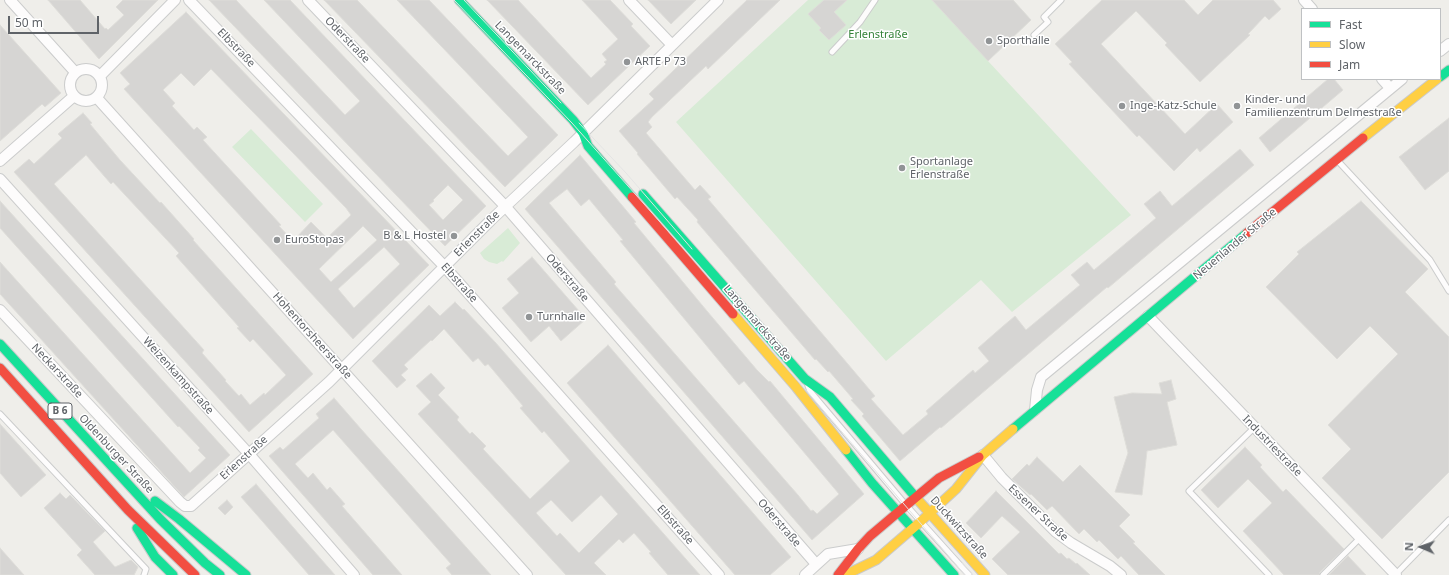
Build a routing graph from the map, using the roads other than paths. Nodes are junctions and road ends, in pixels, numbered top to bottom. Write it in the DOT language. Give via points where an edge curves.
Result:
graph roads {
  1 [pos="10,0"];
  2 [pos="175,0"];
  3 [pos="189,0"];
  4 [pos="308,0"];
  5 [pos="459,0"];
  6 [pos="629,0"];
  7 [pos="718,0"];
  8 [pos="876,0"];
  9 [pos="1061,0"];
  10 [pos="1304,0"];
  11 [pos="1311,8"];
  12 [pos="1034,35"];
  13 [pos="1449,44"];
  14 [pos="672,45"];
  15 [pos="1441,50"];
  16 [pos="832,52"];
  17 [pos="1449,70"];
  18 [pos="75,72"];
  19 [pos="100,76"];
  20 [pos="1441,76"];
  21 [pos="1383,80"];
  22 [pos="1401,80"];
  23 [pos="1436,80"];
  24 [pos="1390,88"];
  25 [pos="74,96"];
  26 [pos="97,98"];
  27 [pos="583,133"];
  28 [pos="606,152"];
  29 [pos="1336,159"];
  30 [pos="0,161"];
  31 [pos="0,179"];
  32 [pos="636,187"];
  33 [pos="505,206"];
  34 [pos="444,266"];
  35 [pos="1449,291"];
  36 [pos="0,310"];
  37 [pos="1148,316"];
  38 [pos="0,344"];
  39 [pos="0,368"];
  40 [pos="342,369"];
  41 [pos="805,379"];
  42 [pos="796,387"];
  43 [pos="810,391"];
  44 [pos="1035,410"];
  45 [pos="0,414"];
  46 [pos="1254,427"];
  47 [pos="249,454"];
  48 [pos="983,455"];
  49 [pos="120,477"];
  50 [pos="916,497"];
  51 [pos="180,502"];
  52 [pos="906,505"];
  53 [pos="128,510"];
  54 [pos="898,512"];
  55 [pos="930,514"];
  56 [pos="1449,520"];
  57 [pos="922,521"];
  58 [pos="912,529"];
  59 [pos="1360,538"];
  60 [pos="858,548"];
  61 [pos="816,564"];
  62 [pos="144,575"];
  63 [pos="173,575"];
  64 [pos="195,575"];
  65 [pos="220,575"];
  66 [pos="246,575"];
  67 [pos="354,575"];
  68 [pos="527,575"];
  69 [pos="719,575"];
  70 [pos="805,575"];
  71 [pos="838,575"];
  72 [pos="845,575"];
  73 [pos="954,575"];
  74 [pos="969,575"];
  75 [pos="985,575"];
  76 [pos="1120,575"];
  77 [pos="1269,575"];
  78 [pos="1323,575"];
  79 [pos="1396,575"];
  1 -- 18 [label="street"];
  2 -- 19 [label="street"];
  3 -- 34 [label="street, Elbstraße"];
  4 -- 33 [label="street, Oderstraße"];
  5 -- 27 [label="main road, Langemarckstraße"];
  6 -- 14 [label="street"];
  7 -- 14 [label="street, Erlenstraße"];
  8 -- 16 [label="lane"];
  9 -- 12 [label="lane" via="1044,17 1048,22"];
  10 -- 11 [label="street"];
  13 -- 15 [label="street"];
  14 -- 27 [label="street, Erlenstraße"];
  17 -- 20 [label="main road"];
  18 -- 19 [label="street" via="88,68"];
  18 -- 25 [label="street" via="69,85"];
  19 -- 26 [label="street" via="103,85"];
  21 -- 24 [label="street"];
  22 -- 24 [label="street, Neuenlander Straße"];
  23 -- 29 [label="main road, Neuenlander Straße"];
  24 -- 44 [label="street, Neuenlander Straße" via="1040,377"];
  25 -- 26 [label="street" via="84,102"];
  25 -- 30 [label="street"];
  26 -- 40 [label="street, Hohentorsheerstraße"];
  27 -- 28 [label="main road, Langemarckstraße" via="595,140"];
  27 -- 33 [label="street, Erlenstraße"];
  27 -- 42 [label="main road, Langemarckstraße" via="588,146"];
  29 -- 35 [label="lane" via="1430,260"];
  29 -- 37 [label="main road, Neuenlander Straße"];
  31 -- 47 [label="street, Weizenkampstraße"];
  32 -- 41 [label="main road, Langemarckstraße"];
  33 -- 34 [label="street, Erlenstraße"];
  33 -- 61 [label="street, Oderstraße"];
  34 -- 40 [label="street, Erlenstraße"];
  34 -- 69 [label="street, Elbstraße"];
  36 -- 51 [label="street, Neckarstraße"];
  37 -- 44 [label="main road, Neuenlander Straße"];
  37 -- 46 [label="street, Industriestraße"];
  38 -- 49 [label="main road, Oldenburger Straße / B 6"];
  39 -- 53 [label="main road, B 6"];
  40 -- 47 [label="street, Erlenstraße"];
  40 -- 68 [label="street, Hohentorsheerstraße"];
  41 -- 43 [label="lane"];
  41 -- 50 [label="main road, Langemarckstraße" via="830,397"];
  42 -- 43 [label="lane"];
  42 -- 54 [label="main road, Langemarckstraße"];
  43 -- 52 [label="lane"];
  44 -- 48 [label="main road, Neuenlander Straße"];
  45 -- 62 [label="lane" via="146,570"];
  46 -- 59 [label="street, Industriestraße"];
  46 -- 77 [label="lane" via="1189,491"];
  47 -- 51 [label="street, Erlenstraße" via="191,506 185,506"];
  47 -- 67 [label="street, Weizenkampstraße"];
  48 -- 50 [label="main road, Neuenlander Straße" via="939,478"];
  48 -- 55 [label="main road, Neuenlander Straße" via="956,489"];
  48 -- 76 [label="street, Essener Straße" via="1002,478 1056,532"];
  49 -- 65 [label="main road, Oldenburger Straße / B 6"];
  49 -- 66 [label="main road, B 6" via="180,519"];
  50 -- 52 [label="main road, Neuenlander Straße"];
  50 -- 55 [label="main road, Duckwitzstraße"];
  52 -- 54 [label="main road, Neuenlander Straße"];
  52 -- 57 [label="lane"];
  53 -- 63 [label="main road, B 6" via="155,557"];
  53 -- 64 [label="main road, B 6"];
  54 -- 58 [label="main road, Langemarckstraße"];
  54 -- 60 [label="main road, Neuenlander Straße"];
  55 -- 57 [label="main road, Neuenlander Straße"];
  55 -- 75 [label="main road, Duckwitzstraße"];
  56 -- 79 [label="lane"];
  57 -- 58 [label="main road, Neuenlander Straße"];
  57 -- 74 [label="lane"];
  58 -- 72 [label="main road, Neuenlander Straße" via="876,560"];
  58 -- 73 [label="main road"];
  59 -- 78 [label="lane"];
  59 -- 79 [label="street, Industriestraße"];
  60 -- 61 [label="street" via="828,554"];
  60 -- 71 [label="main road, Neuenlander Straße"];
  61 -- 70 [label="street"];
}
